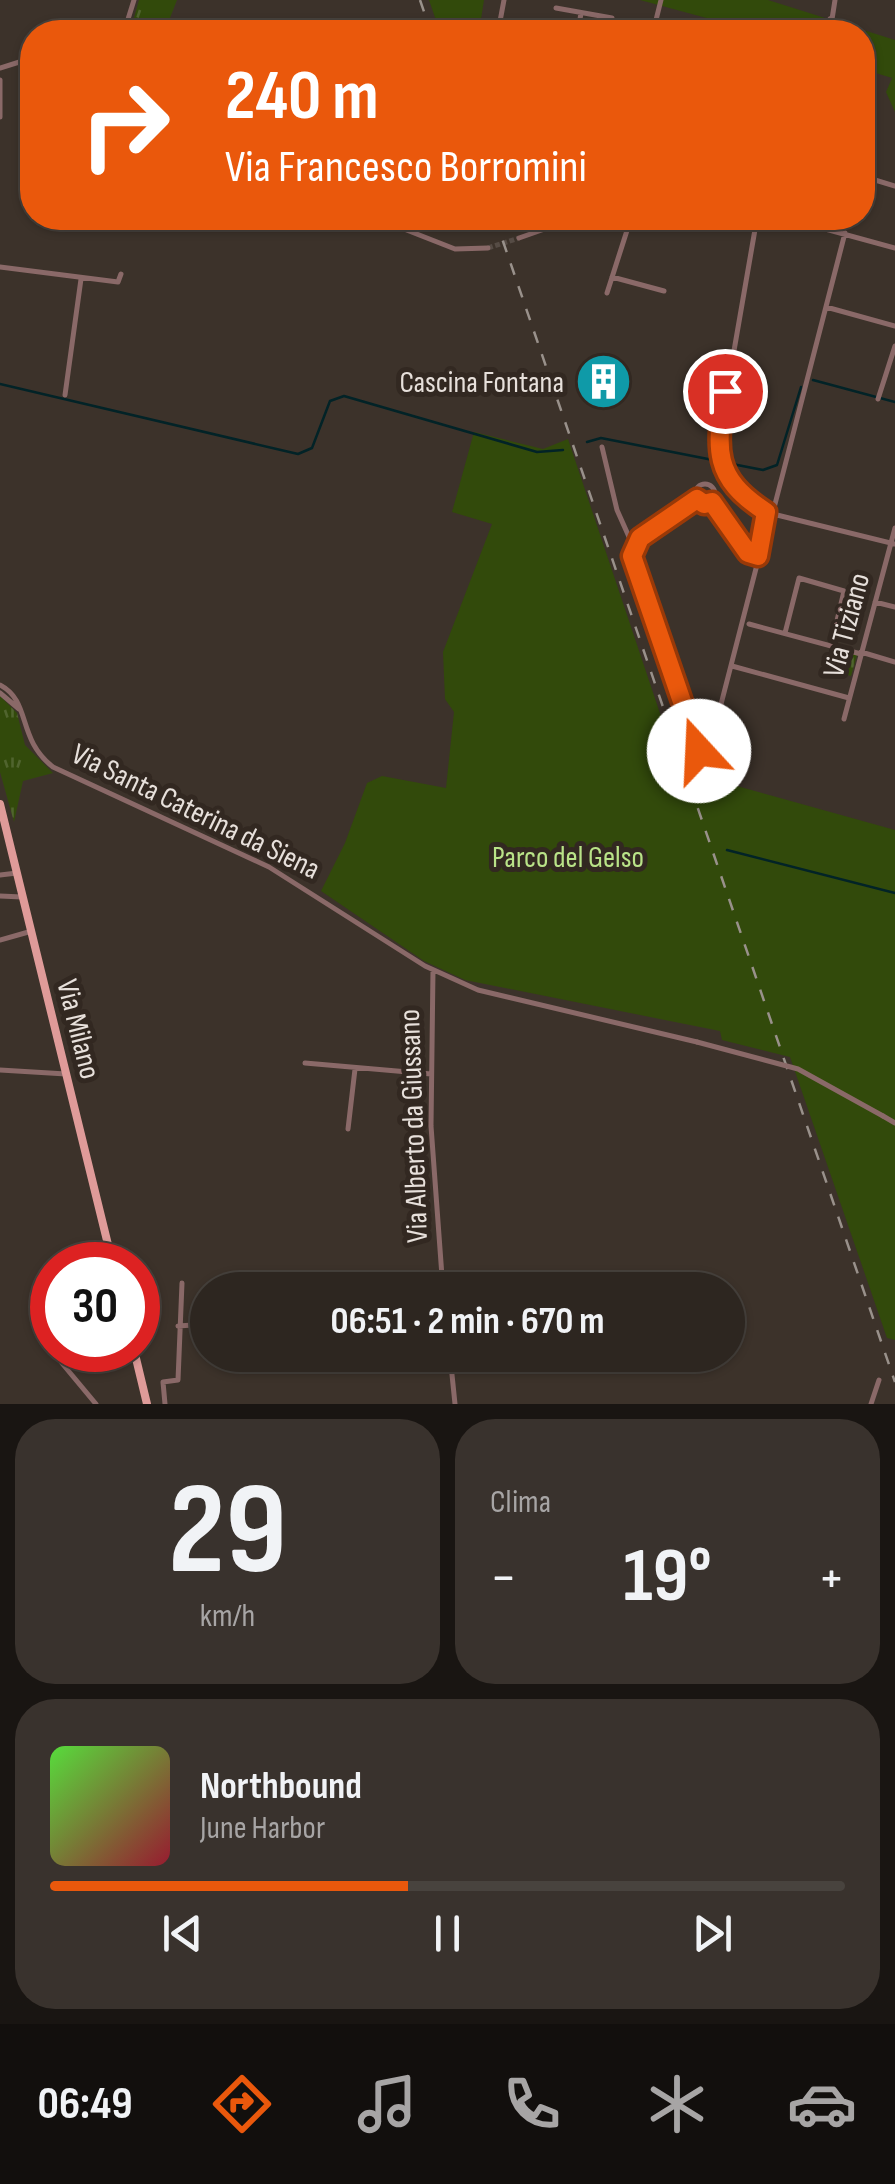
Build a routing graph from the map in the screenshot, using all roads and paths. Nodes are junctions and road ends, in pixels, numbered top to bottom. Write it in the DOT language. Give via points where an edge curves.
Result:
graph roads {
  1 [pos="835,0"];
  2 [pos="556,8"];
  3 [pos="581,12"];
  4 [pos="612,18"];
  5 [pos="830,19"];
  6 [pos="580,20"];
  7 [pos="0,80"];
  8 [pos="0,118"];
  9 [pos="407,230"];
  10 [pos="541,230"];
  11 [pos="627,230"];
  12 [pos="756,230"];
  13 [pos="831,230"];
  14 [pos="846,234"];
  15 [pos="518,238"];
  16 [pos="488,248"];
  17 [pos="895,248"];
  18 [pos="0,267"];
  19 [pos="121,274"];
  20 [pos="612,277"];
  21 [pos="81,278"];
  22 [pos="664,291"];
  23 [pos="607,294"];
  24 [pos="826,307"];
  25 [pos="895,326"];
  26 [pos="895,346"];
  27 [pos="65,395"];
  28 [pos="879,397"];
  29 [pos="602,447"];
  30 [pos="697,499"];
  31 [pos="712,502"];
  32 [pos="776,512"];
  33 [pos="768,515"];
  34 [pos="895,528"];
  35 [pos="893,543"];
  36 [pos="634,548"];
  37 [pos="758,556"];
  38 [pos="875,602"];
  39 [pos="895,607"];
  40 [pos="748,624"];
  41 [pos="785,634"];
  42 [pos="830,646"];
  43 [pos="861,653"];
  44 [pos="895,662"];
  45 [pos="730,666"];
  46 [pos="0,684"];
  47 [pos="0,693"];
  48 [pos="849,698"];
  49 [pos="21,711"];
  50 [pos="844,718"];
  51 [pos="0,804"];
  52 [pos="2,822"];
  53 [pos="18,873"];
  54 [pos="0,875"];
  55 [pos="0,896"];
  56 [pos="24,897"];
  57 [pos="32,931"];
  58 [pos="0,940"];
  59 [pos="425,966"];
  60 [pos="433,970"];
  61 [pos="305,1063"];
  62 [pos="355,1069"];
  63 [pos="0,1070"];
  64 [pos="66,1074"];
  65 [pos="431,1074"];
  66 [pos="895,1123"];
  67 [pos="348,1130"];
  68 [pos="107,1242"];
  69 [pos="442,1272"];
  70 [pos="182,1283"];
  71 [pos="190,1325"];
  72 [pos="178,1326"];
  73 [pos="69,1372"];
  74 [pos="139,1372"];
  75 [pos="452,1372"];
  76 [pos="879,1380"];
  77 [pos="96,1404"];
  78 [pos="147,1404"];
  79 [pos="165,1404"];
  80 [pos="455,1404"];
  81 [pos="870,1404"];
  1 -- 5 [label="street"];
  2 -- 3 [label="street"];
  3 -- 4 [label="street"];
  3 -- 6 [label="street"];
  7 -- 8 [label="street"];
  9 -- 16 [label="street" via="455,249"];
  10 -- 15 [label="street"];
  11 -- 20 [label="street"];
  12 -- 33 [label="street" via="718,443 730,481"];
  13 -- 14 [label="street"];
  14 -- 17 [label="street"];
  14 -- 24 [label="street"];
  18 -- 21 [label="street"];
  19 -- 21 [label="street" via="118,282"];
  20 -- 22 [label="street"];
  20 -- 23 [label="street"];
  21 -- 27 [label="street"];
  24 -- 25 [label="street"];
  24 -- 32 [label="street"];
  26 -- 28 [label="street"];
  29 -- 36 [label="street"];
  30 -- 31 [label="street"];
  30 -- 31 [label="street" via="696,490 708,485"];
  30 -- 36 [label="street"];
  31 -- 37 [label="street" via="748,553"];
  32 -- 33 [label="street"];
  32 -- 35 [label="street"];
  33 -- 37 [label="street"];
  34 -- 35 [label="street, Via Tiziano"];
  35 -- 38 [label="street, Via Tiziano"];
  36 -- 45 [label="street" via="701,752 711,743"];
  37 -- 45 [label="street"];
  38 -- 39 [label="street"];
  38 -- 43 [label="street, Via Tiziano"];
  40 -- 41 [label="street"];
  41 -- 42 [label="street"];
  41 -- 42 [label="street" via="799,578 844,590"];
  42 -- 43 [label="street"];
  43 -- 44 [label="street"];
  43 -- 48 [label="street, Via Tiziano"];
  45 -- 48 [label="street"];
  46 -- 49 [label="street, Via Santa Caterina da Siena"];
  47 -- 49 [label="street, Via Santa Caterina da Siena"];
  48 -- 50 [label="street, Via Tiziano"];
  49 -- 59 [label="street, Via Santa Caterina da Siena" via="31,746 53,767 269,866"];
  51 -- 52 [label="main road, Via Milano"];
  52 -- 53 [label="main road, Via Milano"];
  53 -- 54 [label="street"];
  53 -- 56 [label="main road, Via Milano"];
  55 -- 56 [label="street"];
  56 -- 57 [label="main road, Via Milano"];
  57 -- 58 [label="street"];
  57 -- 64 [label="main road, Via Milano"];
  59 -- 60 [label="street, Via Alberto da Giussano"];
  60 -- 65 [label="street, Via Alberto da Giussano"];
  60 -- 66 [label="street, bridge" via="487,993 798,1069"];
  61 -- 62 [label="street"];
  62 -- 65 [label="street"];
  62 -- 67 [label="street"];
  63 -- 64 [label="street"];
  64 -- 68 [label="main road, Via Milano"];
  65 -- 69 [label="street, Via Alberto da Giussano"];
  70 -- 72 [label="street"];
  71 -- 72 [label="street"];
  72 -- 79 [label="street" via="178,1380 163,1382"];
  73 -- 77 [label="street"];
  74 -- 78 [label="main road"];
  75 -- 80 [label="street"];
  76 -- 81 [label="street"];
}
